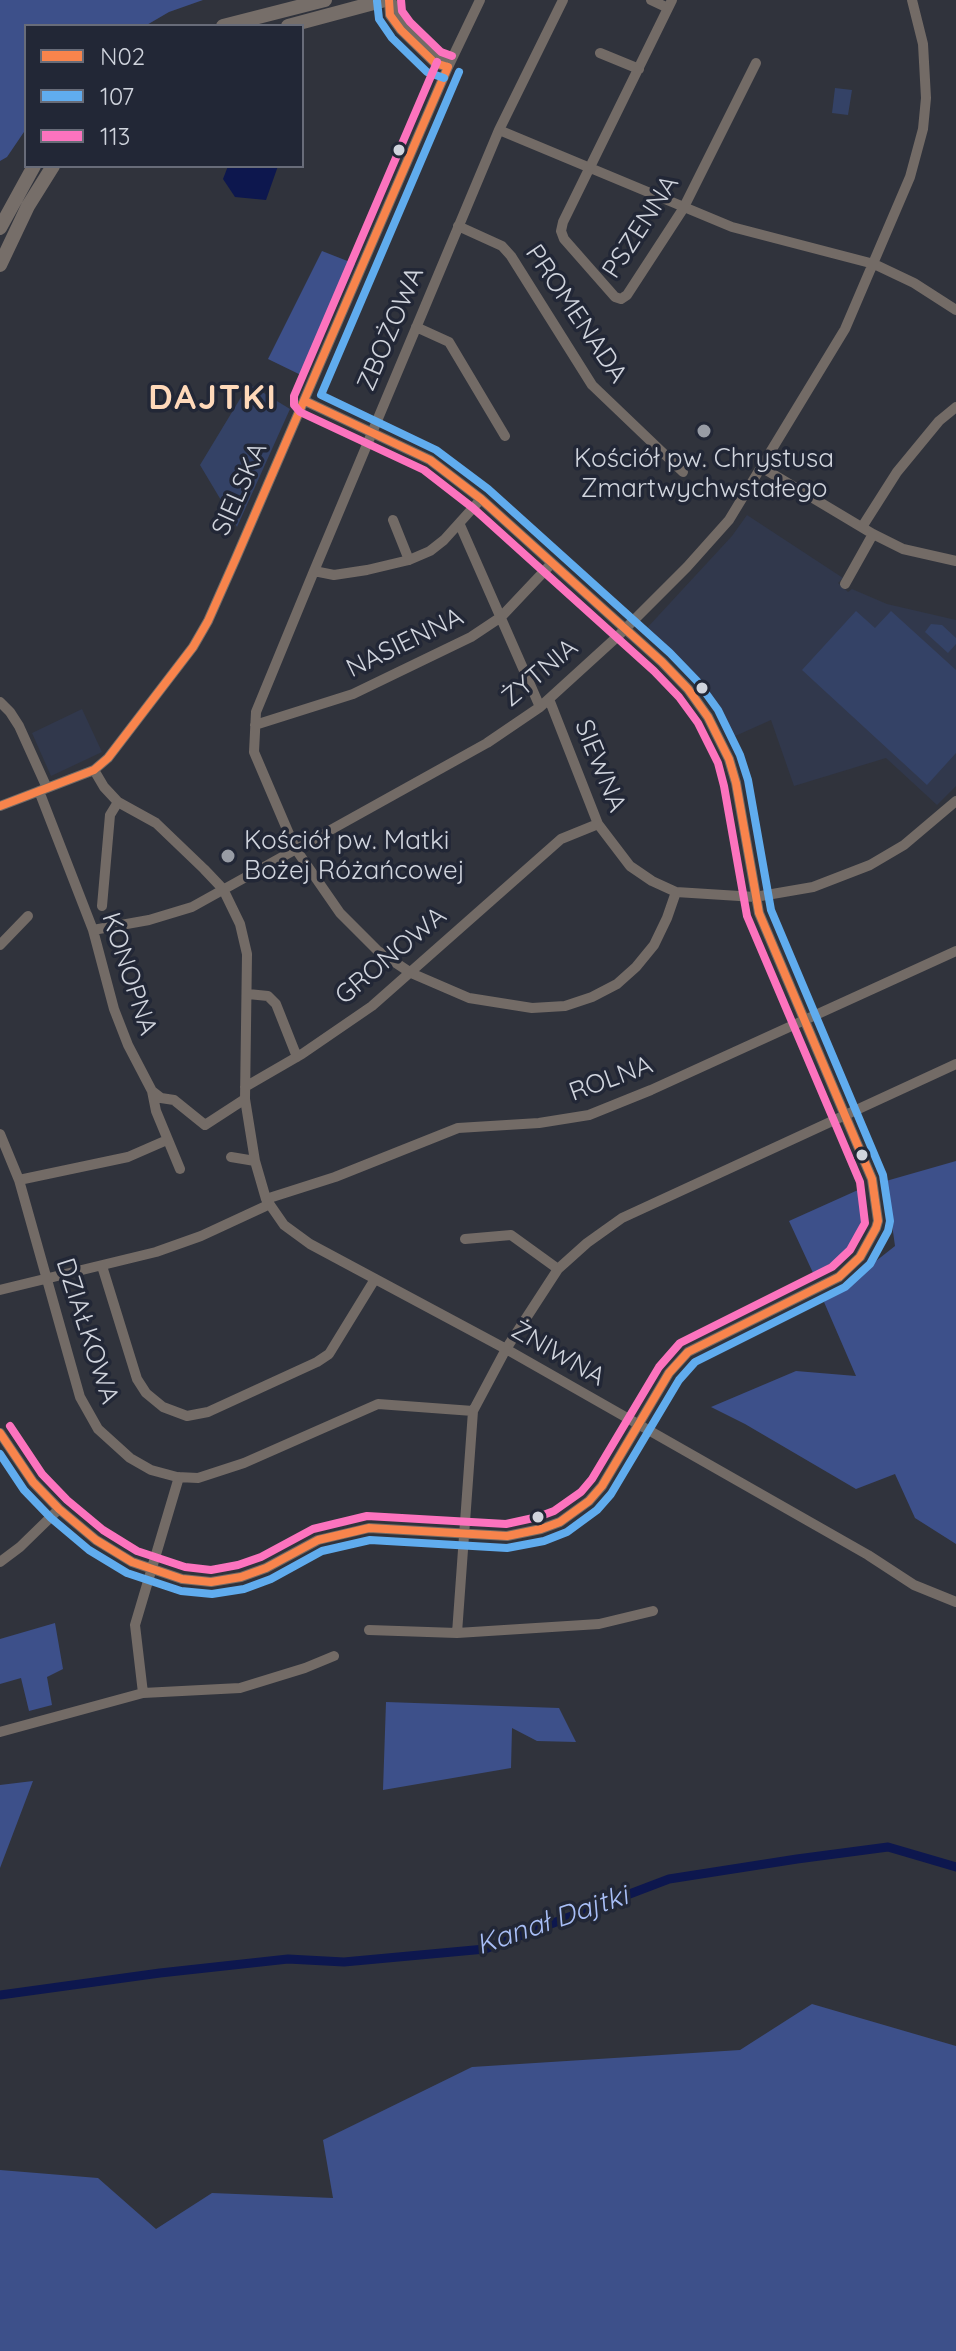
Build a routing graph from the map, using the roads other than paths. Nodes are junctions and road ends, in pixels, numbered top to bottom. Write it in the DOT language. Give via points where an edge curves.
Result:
graph roads {
  1 [pos="325,0"];
  2 [pos="388,0"];
  3 [pos="480,0"];
  4 [pos="563,0"];
  5 [pos="651,0"];
  6 [pos="912,0"];
  7 [pos="670,4"];
  8 [pos="231,24"];
  9 [pos="296,24"];
  10 [pos="600,53"];
  11 [pos="756,63"];
  12 [pos="448,67"];
  13 [pos="639,69"];
  14 [pos="499,130"];
  15 [pos="33,168"];
  16 [pos="52,168"];
  17 [pos="590,169"];
  18 [pos="683,209"];
  19 [pos="458,226"];
  20 [pos="0,228"];
  21 [pos="874,264"];
  22 [pos="0,265"];
  23 [pos="956,310"];
  24 [pos="416,327"];
  25 [pos="305,401"];
  26 [pos="956,407"];
  27 [pos="372,432"];
  28 [pos="505,436"];
  29 [pos="761,467"];
  30 [pos="683,472"];
  31 [pos="481,499"];
  32 [pos="393,520"];
  33 [pos="460,525"];
  34 [pos="862,527"];
  35 [pos="873,534"];
  36 [pos="409,560"];
  37 [pos="956,561"];
  38 [pos="552,563"];
  39 [pos="314,571"];
  40 [pos="845,584"];
  41 [pos="501,617"];
  42 [pos="625,629"];
  43 [pos="549,699"];
  44 [pos="0,702"];
  45 [pos="540,707"];
  46 [pos="255,725"];
  47 [pos="94,770"];
  48 [pos="43,789"];
  49 [pos="956,801"];
  50 [pos="118,802"];
  51 [pos="0,806"];
  52 [pos="598,824"];
  53 [pos="295,848"];
  54 [pos="223,889"];
  55 [pos="676,892"];
  56 [pos="755,897"];
  57 [pos="102,906"];
  58 [pos="28,916"];
  59 [pos="93,930"];
  60 [pos="0,945"];
  61 [pos="956,951"];
  62 [pos="411,973"];
  63 [pos="248,994"];
  64 [pos="803,1019"];
  65 [pos="297,1057"];
  66 [pos="956,1064"];
  67 [pos="152,1091"];
  68 [pos="245,1093"];
  69 [pos="846,1115"];
  70 [pos="0,1134"];
  71 [pos="167,1140"];
  72 [pos="231,1157"];
  73 [pos="255,1161"];
  74 [pos="180,1169"];
  75 [pos="19,1180"];
  76 [pos="267,1202"];
  77 [pos="465,1239"];
  78 [pos="102,1266"];
  79 [pos="558,1269"];
  80 [pos="375,1279"];
  81 [pos="46,1280"];
  82 [pos="0,1290"];
  83 [pos="506,1349"];
  84 [pos="473,1411"];
  85 [pos="637,1426"];
  86 [pos="0,1433"];
  87 [pos="179,1477"];
  88 [pos="59,1509"];
  89 [pos="462,1535"];
  90 [pos="0,1562"];
  91 [pos="153,1571"];
  92 [pos="956,1602"];
  93 [pos="653,1611"];
  94 [pos="369,1630"];
  95 [pos="457,1633"];
  96 [pos="334,1656"];
  97 [pos="143,1693"];
  98 [pos="0,1732"];
  1 -- 8 [label="main road"];
  2 -- 9 [label="main road"];
  2 -- 12 [label="street"];
  3 -- 12 [label="street, SIELSKA"];
  4 -- 14 [label="street, ZBOŻOWA"];
  5 -- 7 [label="street, PSZENNA"];
  6 -- 21 [label="street, ŻYTNIA" via="923,44 926,113 910,177"];
  7 -- 13 [label="street, PSZENNA"];
  10 -- 13 [label="street"];
  11 -- 18 [label="street, PSZENNA"];
  12 -- 25 [label="street, SIELSKA"];
  13 -- 17 [label="street, PSZENNA"];
  14 -- 17 [label="street"];
  14 -- 19 [label="street, ZBOŻOWA"];
  15 -- 20 [label="main road"];
  16 -- 22 [label="main road"];
  17 -- 18 [label="street"];
  17 -- 18 [label="street, PSZENNA" via="561,231 615,297 627,295"];
  18 -- 21 [label="street" via="763,237"];
  19 -- 24 [label="street, ZBOŻOWA"];
  19 -- 30 [label="street, PROMENADA" via="502,246 592,385"];
  21 -- 23 [label="street"];
  21 -- 29 [label="street, ŻYTNIA" via="845,329"];
  24 -- 27 [label="street, ZBOŻOWA"];
  24 -- 28 [label="street" via="449,342"];
  25 -- 27 [label="street"];
  25 -- 47 [label="street, SIELSKA" via="201,634"];
  26 -- 34 [label="street" via="897,472"];
  27 -- 31 [label="street" via="430,460"];
  27 -- 39 [label="street, ZBOŻOWA"];
  29 -- 34 [label="street"];
  29 -- 42 [label="street, ŻYTNIA" via="729,520"];
  31 -- 33 [label="street"];
  31 -- 38 [label="street"];
  32 -- 36 [label="street"];
  33 -- 36 [label="street" via="430,551"];
  33 -- 41 [label="street, SIEWNA"];
  34 -- 35 [label="street"];
  35 -- 37 [label="street" via="903,549"];
  35 -- 40 [label="street"];
  36 -- 39 [label="street" via="334,575"];
  38 -- 41 [label="street, NASIENNA"];
  38 -- 42 [label="street"];
  39 -- 46 [label="street, ZBOŻOWA"];
  41 -- 45 [label="street, SIEWNA"];
  41 -- 46 [label="street, NASIENNA" via="353,694"];
  42 -- 43 [label="street, ŻYTNIA"];
  42 -- 56 [label="street" via="688,689 721,743 736,783"];
  43 -- 45 [label="street, ŻYTNIA"];
  43 -- 52 [label="street, SIEWNA"];
  44 -- 48 [label="street, KONOPNA" via="19,726"];
  45 -- 53 [label="street, ŻYTNIA" via="487,743"];
  46 -- 53 [label="street" via="254,752"];
  47 -- 48 [label="street, SIELSKA"];
  47 -- 50 [label="street, ŻNIWNA"];
  48 -- 51 [label="street, SIELSKA"];
  48 -- 59 [label="street, KONOPNA"];
  49 -- 56 [label="street, SIEWNA" via="904,845 870,865 813,887"];
  50 -- 54 [label="street, ŻNIWNA" via="156,823"];
  50 -- 57 [label="street" via="110,815"];
  52 -- 55 [label="street, SIEWNA" via="630,866"];
  52 -- 62 [label="street, GRONOWA" via="561,839"];
  53 -- 54 [label="street, ŻYTNIA"];
  53 -- 62 [label="street" via="340,913 378,951"];
  54 -- 59 [label="street, ŻYTNIA" via="192,907"];
  54 -- 63 [label="street, ŻNIWNA" via="240,924"];
  55 -- 56 [label="street, SIEWNA"];
  55 -- 62 [label="street" via="654,945 636,967 617,984 565,1006 496,1004"];
  56 -- 64 [label="street" via="764,931"];
  58 -- 60 [label="street"];
  59 -- 67 [label="street, KONOPNA" via="114,1009"];
  61 -- 64 [label="street, ROLNA"];
  62 -- 65 [label="street, GRONOWA"];
  63 -- 65 [label="street" via="268,996 276,1004"];
  63 -- 68 [label="street, ŻNIWNA"];
  64 -- 69 [label="street"];
  64 -- 76 [label="street, ROLNA" via="589,1115 458,1128"];
  65 -- 68 [label="street, GRONOWA"];
  66 -- 69 [label="street"];
  67 -- 68 [label="street, GRONOWA" via="174,1100 205,1125"];
  67 -- 71 [label="street, KONOPNA"];
  68 -- 73 [label="street, ŻNIWNA"];
  69 -- 79 [label="street" via="622,1218"];
  69 -- 85 [label="street" via="872,1179 878,1221 860,1257 827,1285 688,1352"];
  70 -- 75 [label="street, DZIAŁKOWA"];
  71 -- 74 [label="street, KONOPNA"];
  71 -- 75 [label="street" via="128,1157"];
  72 -- 73 [label="street"];
  73 -- 76 [label="street, ŻNIWNA"];
  75 -- 81 [label="street, DZIAŁKOWA"];
  76 -- 78 [label="street, ROLNA" via="171,1247"];
  76 -- 80 [label="street, ŻNIWNA" via="284,1225 310,1244"];
  77 -- 79 [label="street" via="511,1235"];
  78 -- 80 [label="street" via="137,1379 163,1407 187,1416 208,1412 329,1354"];
  78 -- 81 [label="street, ROLNA"];
  79 -- 83 [label="street"];
  80 -- 83 [label="street, ŻNIWNA"];
  81 -- 82 [label="street, ROLNA"];
  81 -- 87 [label="street, DZIAŁKOWA" via="80,1397 98,1429 130,1458"];
  83 -- 84 [label="street"];
  83 -- 85 [label="street, ŻNIWNA"];
  84 -- 87 [label="street, DZIAŁKOWA" via="378,1404 212,1475"];
  84 -- 89 [label="street"];
  85 -- 89 [label="street" via="602,1486 560,1522 507,1536"];
  85 -- 92 [label="street, ŻNIWNA" via="914,1585"];
  86 -- 88 [label="street"];
  87 -- 91 [label="street"];
  88 -- 90 [label="street"];
  88 -- 91 [label="street" via="96,1540"];
  89 -- 91 [label="street" via="369,1528 318,1540 241,1577 211,1582"];
  89 -- 95 [label="street"];
  91 -- 97 [label="street" via="135,1625"];
  93 -- 95 [label="street" via="599,1624"];
  94 -- 95 [label="street"];
  96 -- 97 [label="street" via="240,1688"];
  97 -- 98 [label="street"];
}
